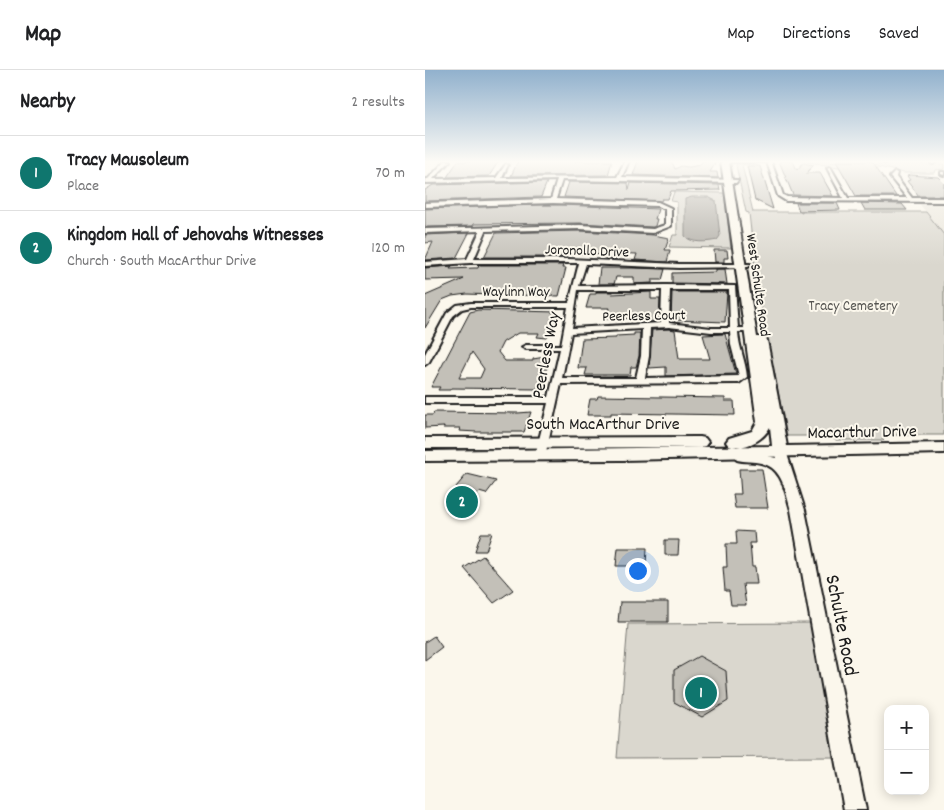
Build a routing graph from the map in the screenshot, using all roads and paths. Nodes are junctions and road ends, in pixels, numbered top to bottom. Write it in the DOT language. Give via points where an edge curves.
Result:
graph roads {
  1 [pos="554,196"];
  2 [pos="734,196"];
  3 [pos="781,196"];
  4 [pos="844,196"];
  5 [pos="907,196"];
  6 [pos="847,200"];
  7 [pos="911,200"];
  8 [pos="944,200"];
  9 [pos="553,201"];
  10 [pos="425,205"];
  11 [pos="484,230"];
  12 [pos="425,231"];
  13 [pos="470,262"];
  14 [pos="583,262"];
  15 [pos="425,264"];
  16 [pos="745,265"];
  17 [pos="666,286"];
  18 [pos="575,288"];
  19 [pos="753,299"];
  20 [pos="572,305"];
  21 [pos="665,325"];
  22 [pos="646,326"];
  23 [pos="568,330"];
  24 [pos="750,330"];
  25 [pos="734,331"];
  26 [pos="565,347"];
  27 [pos="526,348"];
  28 [pos="754,353"];
  29 [pos="425,362"];
  30 [pos="558,380"];
  31 [pos="640,380"];
  32 [pos="425,400"];
  33 [pos="553,400"];
  34 [pos="734,442"];
  35 [pos="425,443"];
  36 [pos="944,443"];
  37 [pos="779,446"];
  38 [pos="944,448"];
  39 [pos="542,449"];
  40 [pos="689,452"];
  41 [pos="425,456"];
  42 [pos="789,477"];
  43 [pos="855,810"];
  1 -- 9 [label="street"];
  2 -- 16 [label="main road, West Schulte Road"];
  3 -- 6 [label="street" via="786,199"];
  4 -- 6 [label="street"];
  5 -- 7 [label="street"];
  6 -- 7 [label="street"];
  7 -- 8 [label="street"];
  9 -- 10 [label="street"];
  9 -- 11 [label="street" via="665,206 669,208 668,226 649,231 580,227"];
  11 -- 12 [label="street"];
  11 -- 13 [label="street"];
  13 -- 14 [label="street, Joronollo Drive"];
  13 -- 15 [label="street, Joronollo Drive"];
  14 -- 16 [label="street, Joronollo Drive"];
  14 -- 18 [label="street, Peerless Way"];
  16 -- 19 [label="main road, West Schulte Road"];
  16 -- 24 [label="main road, West Schulte Road"];
  17 -- 18 [label="street"];
  17 -- 21 [label="street"];
  17 -- 25 [label="street" via="732,288"];
  18 -- 20 [label="street, Peerless Way"];
  19 -- 37 [label="main road, Schulte Road"];
  20 -- 23 [label="street, Peerless Way"];
  20 -- 29 [label="street, Waylinn Way" via="471,304 460,307 449,315"];
  21 -- 22 [label="street, Peerless Court"];
  21 -- 25 [label="street, Peerless Court"];
  22 -- 23 [label="street, Peerless Court"];
  22 -- 31 [label="street"];
  23 -- 26 [label="street, Peerless Way"];
  24 -- 25 [label="street, Peerless Court"];
  24 -- 28 [label="main road, West Schulte Road"];
  25 -- 31 [label="street" via="743,377 739,380"];
  26 -- 27 [label="street"];
  26 -- 30 [label="street, Peerless Way"];
  28 -- 34 [label="main road" via="763,426 754,437"];
  28 -- 37 [label="main road, Schulte Road"];
  30 -- 31 [label="street"];
  30 -- 33 [label="street, Peerless Way"];
  32 -- 33 [label="street"];
  33 -- 39 [label="street, Peerless Way"];
  34 -- 37 [label="main road, South MacArthur Drive"];
  34 -- 39 [label="main road, South MacArthur Drive"];
  35 -- 39 [label="main road, South MacArthur Drive"];
  36 -- 37 [label="main road, Macarthur Drive"];
  37 -- 38 [label="main road, Macarthur Drive"];
  37 -- 40 [label="main road, South MacArthur Drive"];
  37 -- 42 [label="street, Schulte Road"];
  39 -- 40 [label="main road, South MacArthur Drive"];
  39 -- 41 [label="main road, South MacArthur Drive"];
  40 -- 42 [label="street" via="709,457 761,457 776,463"];
  42 -- 43 [label="street, Schulte Road"];
}
